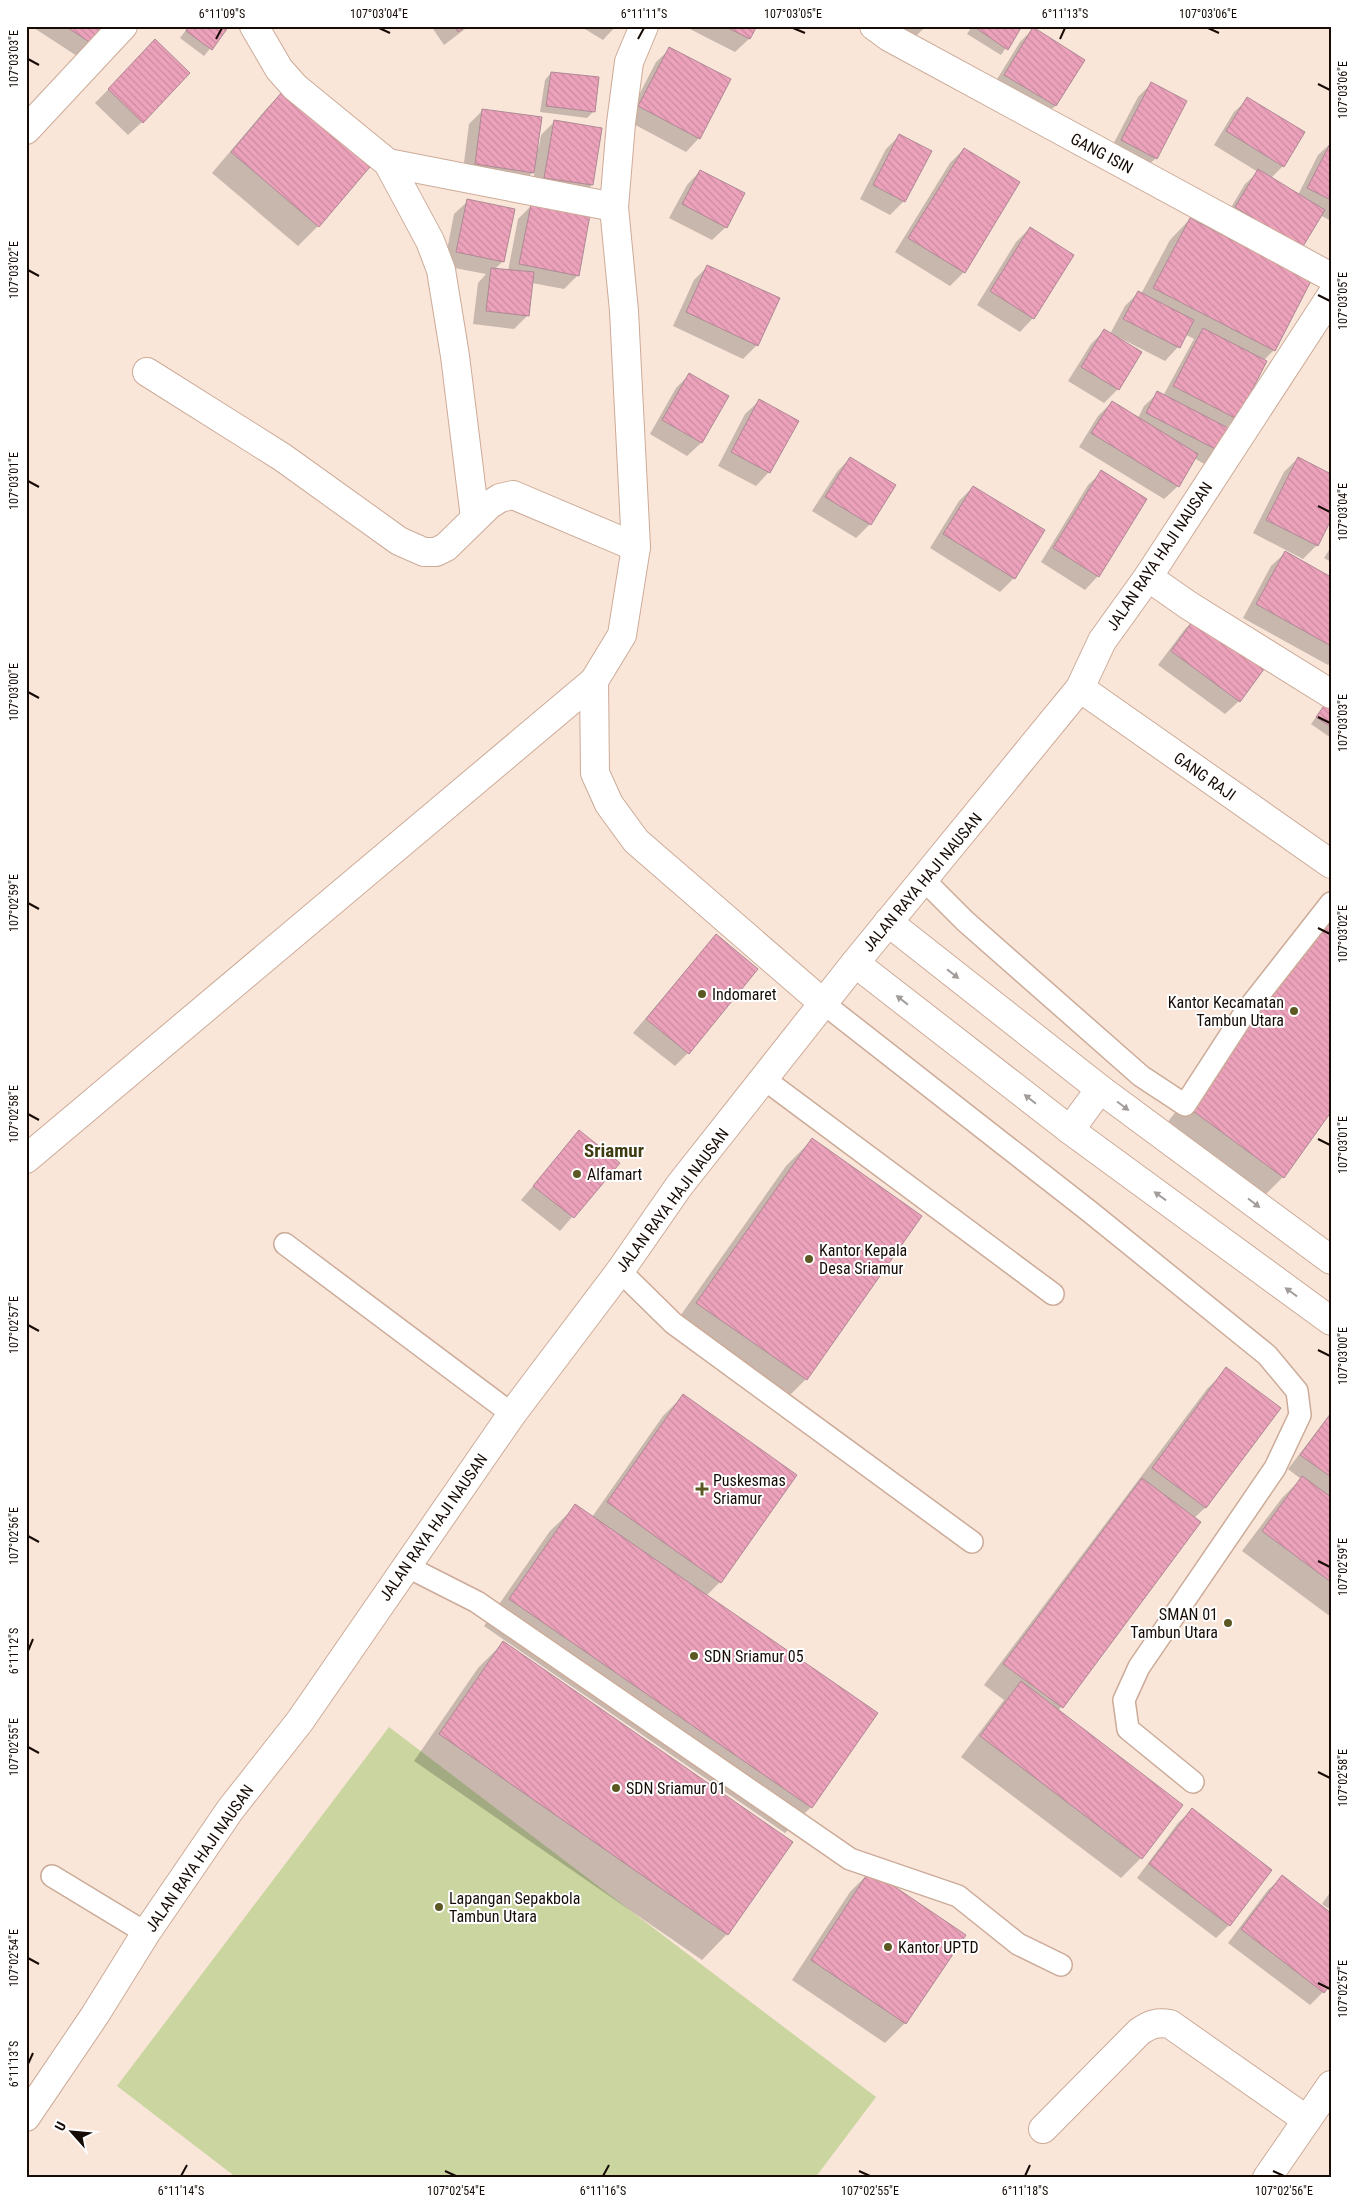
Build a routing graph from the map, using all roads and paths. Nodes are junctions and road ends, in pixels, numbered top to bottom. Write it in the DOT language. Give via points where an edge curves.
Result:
graph roads {
  1 [pos="123,26"];
  2 [pos="254,26"];
  3 [pos="644,26"];
  4 [pos="874,26"];
  5 [pos="26,130"];
  6 [pos="388,163"];
  7 [pos="614,207"];
  8 [pos="1331,277"];
  9 [pos="1331,296"];
  10 [pos="147,372"];
  11 [pos="475,518"];
  12 [pos="636,547"];
  13 [pos="1148,576"];
  14 [pos="594,682"];
  15 [pos="1080,688"];
  16 [pos="1331,694"];
  17 [pos="1330,861"];
  18 [pos="924,880"];
  19 [pos="1331,903"];
  20 [pos="888,922"];
  21 [pos="855,963"];
  22 [pos="823,1003"];
  23 [pos="764,1079"];
  24 [pos="1100,1089"];
  25 [pos="1070,1130"];
  26 [pos="26,1159"];
  27 [pos="285,1244"];
  28 [pos="1331,1260"];
  29 [pos="620,1271"];
  30 [pos="1053,1294"];
  31 [pos="1331,1321"];
  32 [pos="512,1414"];
  33 [pos="972,1542"];
  34 [pos="406,1566"];
  35 [pos="1193,1782"];
  36 [pos="52,1876"];
  37 [pos="146,1933"];
  38 [pos="1061,1965"];
  39 [pos="1331,2085"];
  40 [pos="26,2117"];
  41 [pos="1307,2120"];
  42 [pos="1043,2129"];
  43 [pos="1267,2178"];
  1 -- 5 [label="street"];
  2 -- 6 [label="street" via="279,69 295,87"];
  3 -- 7 [label="street" via="629,62"];
  4 -- 8 [label="street, GANG ISIN" via="888,37"];
  6 -- 7 [label="street"];
  6 -- 11 [label="street" via="430,240 441,270"];
  7 -- 12 [label="street" via="624,311"];
  9 -- 13 [label="street, JALAN RAYA HAJI NAUSAN"];
  10 -- 11 [label="street" via="282,457 409,546 424,552 436,552 446,547"];
  11 -- 12 [label="street" via="494,502 514,495"];
  12 -- 14 [label="street" via="622,635"];
  13 -- 15 [label="street, JALAN RAYA HAJI NAUSAN" via="1102,641"];
  13 -- 16 [label="street" via="1188,605"];
  14 -- 22 [label="street" via="595,773 609,804 636,841"];
  14 -- 26 [label="street"];
  15 -- 17 [label="street, GANG RAJI"];
  15 -- 18 [label="street, JALAN RAYA HAJI NAUSAN"];
  18 -- 19 [label="lane" via="965,921 1141,1076 1185,1105 1244,1014"];
  18 -- 20 [label="street, JALAN RAYA HAJI NAUSAN"];
  20 -- 21 [label="street, JALAN RAYA HAJI NAUSAN"];
  20 -- 24 [label="street, one-way"];
  21 -- 22 [label="street, JALAN RAYA HAJI NAUSAN"];
  25 -- 21 [label="street, one-way"];
  22 -- 23 [label="street, JALAN RAYA HAJI NAUSAN"];
  22 -- 35 [label="lane" via="1267,1355 1297,1391 1300,1415 1275,1468 1139,1667 1124,1700 1128,1729"];
  23 -- 29 [label="street, JALAN RAYA HAJI NAUSAN" via="679,1186"];
  23 -- 30 [label="lane"];
  24 -- 25 [label="street"];
  24 -- 28 [label="street, one-way"];
  31 -- 25 [label="street, one-way"];
  27 -- 32 [label="lane"];
  29 -- 32 [label="street, JALAN RAYA HAJI NAUSAN"];
  29 -- 33 [label="lane" via="673,1323"];
  32 -- 34 [label="street, JALAN RAYA HAJI NAUSAN"];
  34 -- 37 [label="street, JALAN RAYA HAJI NAUSAN" via="300,1721 230,1810"];
  34 -- 38 [label="lane" via="477,1602 850,1859 958,1896 1018,1944"];
  36 -- 37 [label="lane"];
  37 -- 40 [label="street, JALAN RAYA HAJI NAUSAN" via="95,2016"];
  39 -- 41 [label="street"];
  41 -- 42 [label="street" via="1170,2024 1160,2022 1139,2032"];
  41 -- 43 [label="street"];
}
